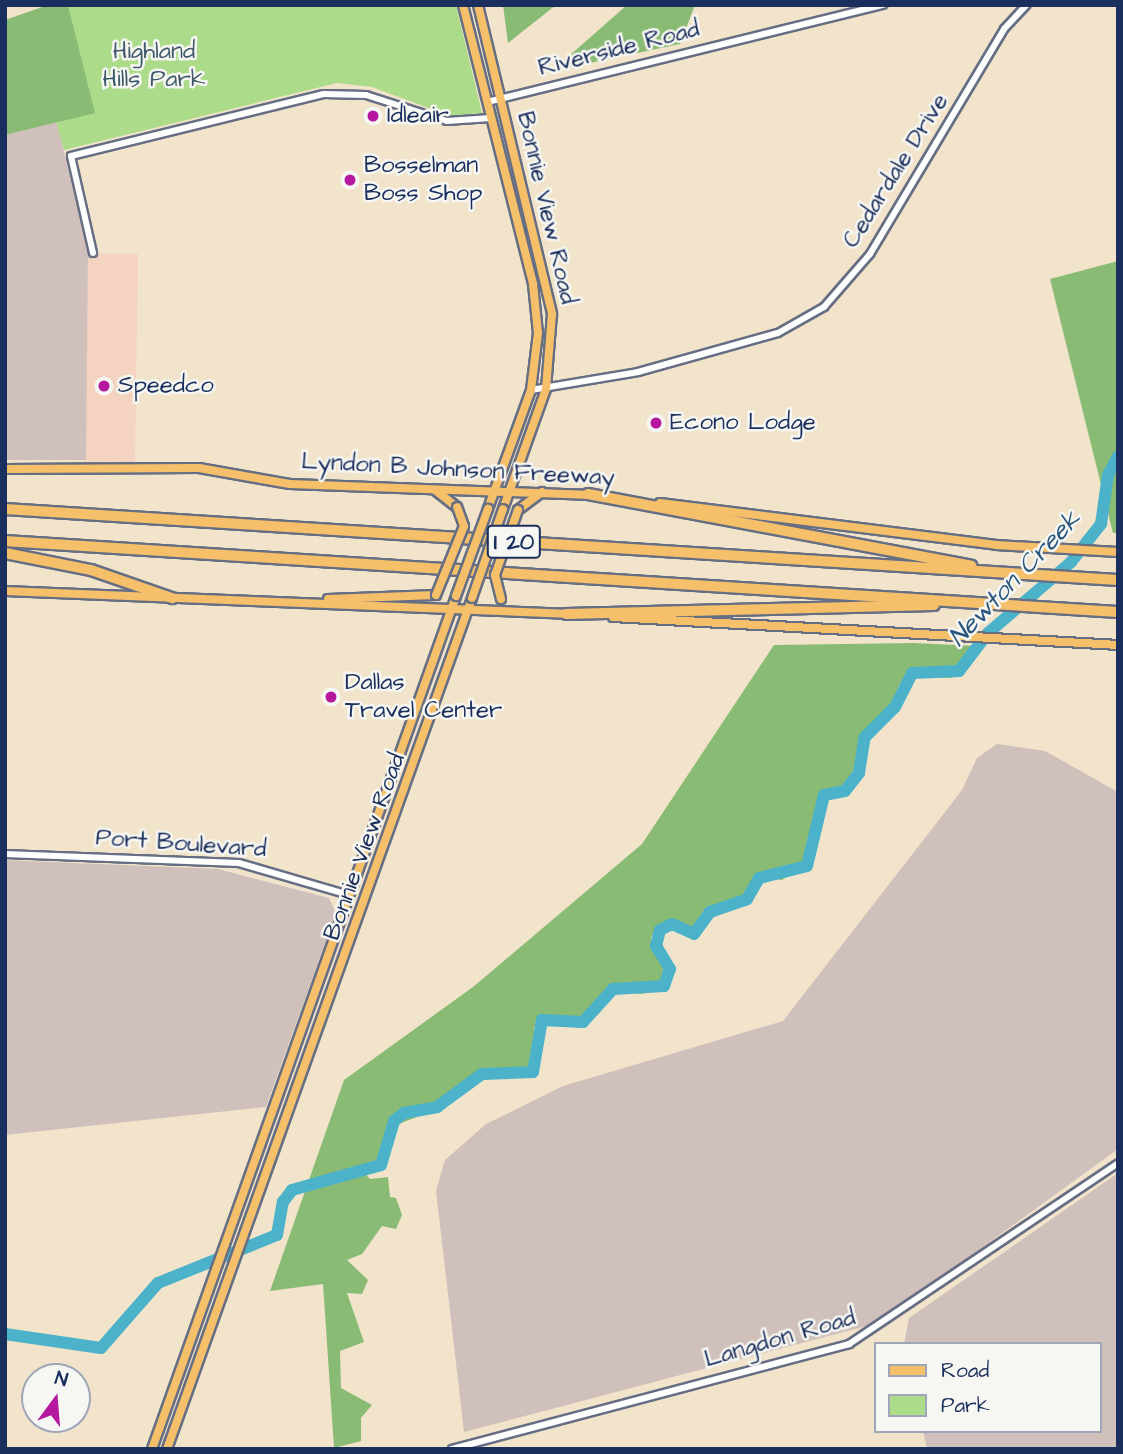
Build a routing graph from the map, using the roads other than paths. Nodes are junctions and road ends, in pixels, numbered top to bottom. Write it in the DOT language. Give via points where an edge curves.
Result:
graph roads {
  1 [pos="463,5"];
  2 [pos="478,5"];
  3 [pos="883,5"];
  4 [pos="1026,5"];
  5 [pos="500,98"];
  6 [pos="487,102"];
  7 [pos="491,118"];
  8 [pos="93,253"];
  9 [pos="532,279"];
  10 [pos="547,281"];
  11 [pos="547,389"];
  12 [pos="531,390"];
  13 [pos="5,468"];
  14 [pos="432,489"];
  15 [pos="511,489"];
  16 [pos="495,490"];
  17 [pos="545,491"];
  18 [pos="588,494"];
  19 [pos="5,509"];
  20 [pos="5,541"];
  21 [pos="1116,552"];
  22 [pos="5,553"];
  23 [pos="1023,575"];
  24 [pos="1118,580"];
  25 [pos="5,591"];
  26 [pos="172,598"];
  27 [pos="290,601"];
  28 [pos="994,603"];
  29 [pos="451,610"];
  30 [pos="467,611"];
  31 [pos="1118,612"];
  32 [pos="520,613"];
  33 [pos="566,614"];
  34 [pos="1118,645"];
  35 [pos="420,708"];
  36 [pos="435,712"];
  37 [pos="5,854"];
  38 [pos="349,895"];
  39 [pos="365,901"];
  40 [pos="1118,1163"];
  41 [pos="152,1449"];
  42 [pos="167,1449"];
  43 [pos="452,1449"];
  1 -- 6 [label="main road, Bonnie View Road"];
  2 -- 5 [label="main road, Bonnie View Road"];
  3 -- 5 [label="street, Riverside Road"];
  4 -- 11 [label="street, Cedardale Drive" via="1004,29 870,254 824,307 778,333 638,373"];
  5 -- 6 [label="street, Riverside Road"];
  5 -- 10 [label="main road, Bonnie View Road"];
  6 -- 7 [label="main road, Bonnie View Road"];
  7 -- 8 [label="street" via="447,121 366,95 324,94 71,156"];
  7 -- 9 [label="main road, Bonnie View Road"];
  9 -- 10 [label="main road"];
  9 -- 12 [label="main road, Bonnie View Road" via="538,333"];
  10 -- 11 [label="main road, Bonnie View Road"];
  11 -- 12 [label="street, Cedardale Drive"];
  11 -- 15 [label="main road, Bonnie View Road"];
  12 -- 16 [label="main road, Bonnie View Road"];
  13 -- 14 [label="main road, Lyndon B Johnson Freeway" via="199,468 290,484"];
  14 -- 16 [label="main road, Lyndon B Johnson Freeway"];
  14 -- 27 [label="main road, bridge" via="457,507 464,526 436,595"];
  15 -- 16 [label="main road, Lyndon B Johnson Freeway"];
  15 -- 17 [label="main road, Lyndon B Johnson Freeway"];
  15 -- 30 [label="main road, Bonnie View Road, bridge"];
  16 -- 29 [label="main road, Bonnie View Road, bridge"];
  17 -- 18 [label="main road, Lyndon B Johnson Freeway"];
  17 -- 32 [label="main road, bridge" via="518,510 495,576 501,599"];
  18 -- 21 [label="main road, Lyndon B Johnson Freeway" via="1047,548"];
  18 -- 23 [label="highway"];
  19 -- 23 [label="highway, I 20"];
  20 -- 28 [label="highway, I 20"];
  22 -- 26 [label="highway" via="92,570"];
  23 -- 24 [label="highway, I 20"];
  25 -- 26 [label="main road"];
  26 -- 27 [label="main road"];
  27 -- 29 [label="main road"];
  28 -- 31 [label="highway, I 20"];
  28 -- 33 [label="highway"];
  29 -- 30 [label="main road"];
  29 -- 35 [label="main road, Bonnie View Road"];
  30 -- 32 [label="main road"];
  30 -- 36 [label="main road, Bonnie View Road"];
  32 -- 33 [label="main road"];
  33 -- 34 [label="main road"];
  35 -- 36 [label="main road"];
  35 -- 38 [label="main road, Bonnie View Road"];
  36 -- 39 [label="main road, Bonnie View Road"];
  37 -- 38 [label="street, Port Boulevard" via="239,863"];
  38 -- 39 [label="main road"];
  38 -- 41 [label="main road, Bonnie View Road"];
  39 -- 42 [label="main road, Bonnie View Road"];
  40 -- 43 [label="street, Langdon Road" via="849,1344"];
}
